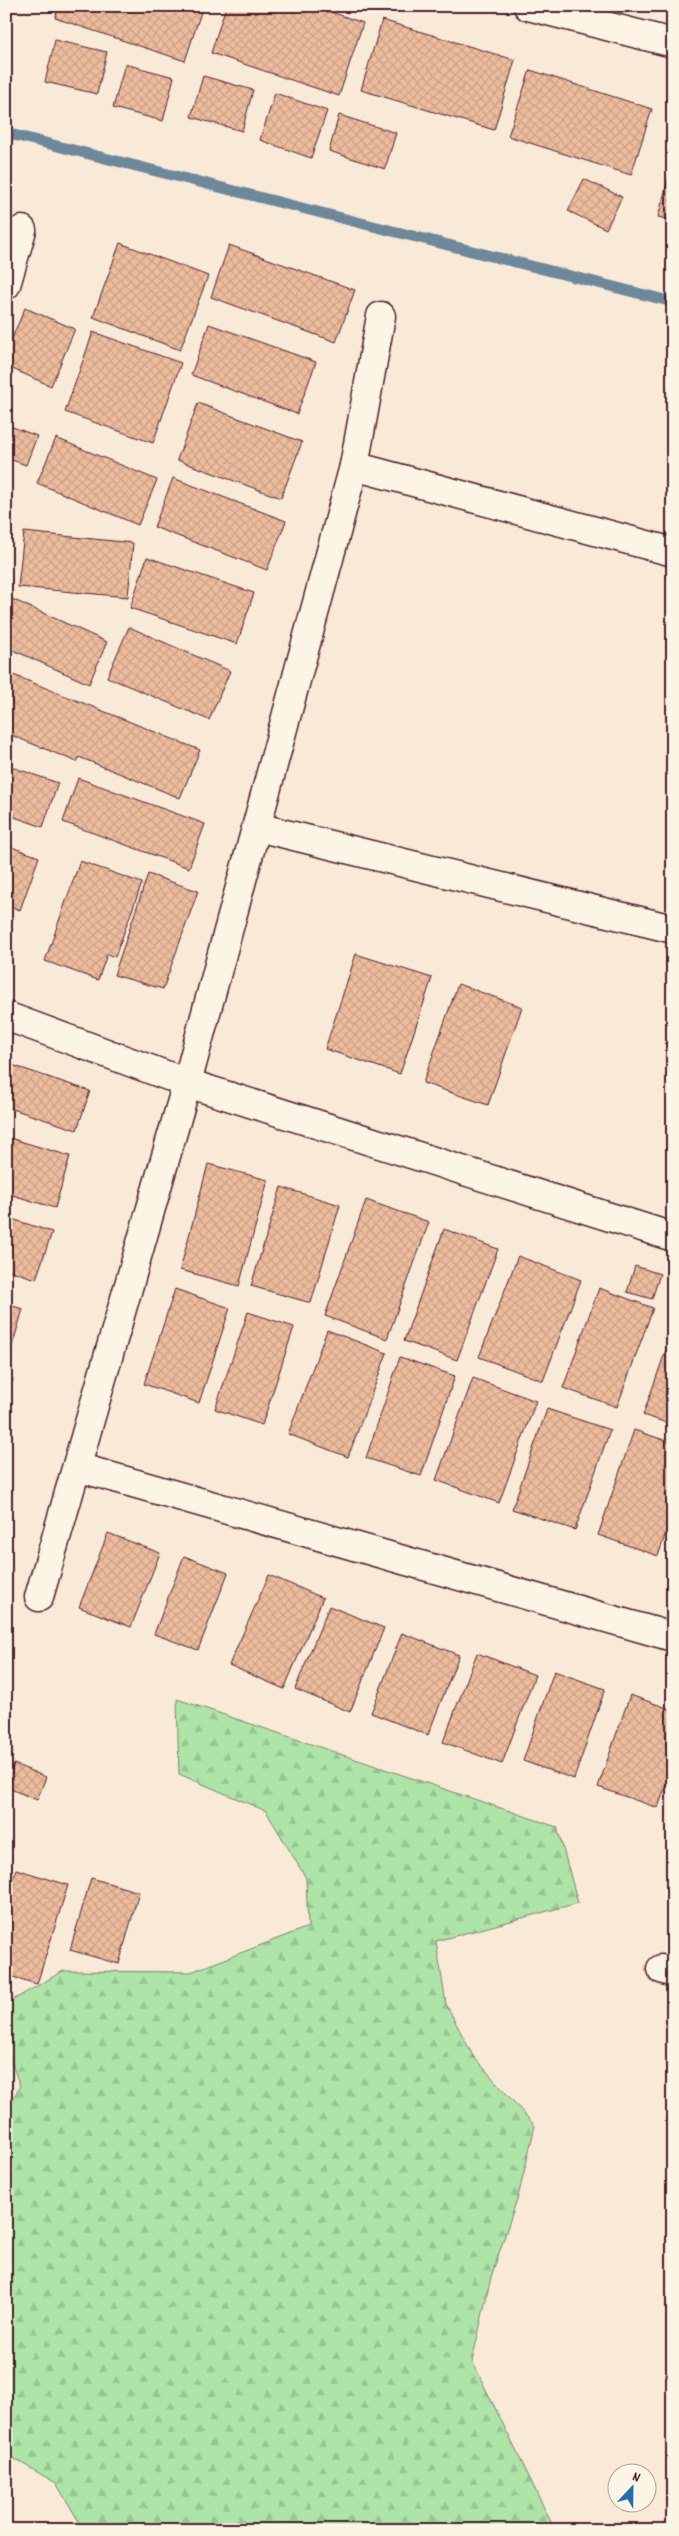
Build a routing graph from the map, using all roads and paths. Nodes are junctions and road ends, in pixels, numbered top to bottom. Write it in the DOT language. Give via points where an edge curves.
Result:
graph roads {
  1 [pos="528,6"];
  2 [pos="673,43"];
  3 [pos="22,230"];
  4 [pos="6,285"];
  5 [pos="381,316"];
  6 [pos="354,466"];
  7 [pos="673,552"];
  8 [pos="257,827"];
  9 [pos="673,930"];
  10 [pos="6,1016"];
  11 [pos="187,1083"];
  12 [pos="673,1237"];
  13 [pos="77,1466"];
  14 [pos="39,1597"];
  15 [pos="673,1637"];
  1 -- 2 [label="street"];
  3 -- 4 [label="street"];
  5 -- 6 [label="street"];
  6 -- 7 [label="street"];
  6 -- 8 [label="street"];
  8 -- 9 [label="street"];
  8 -- 11 [label="street"];
  10 -- 11 [label="street"];
  11 -- 12 [label="street"];
  11 -- 13 [label="street"];
  13 -- 14 [label="street"];
  13 -- 15 [label="street"];
}
